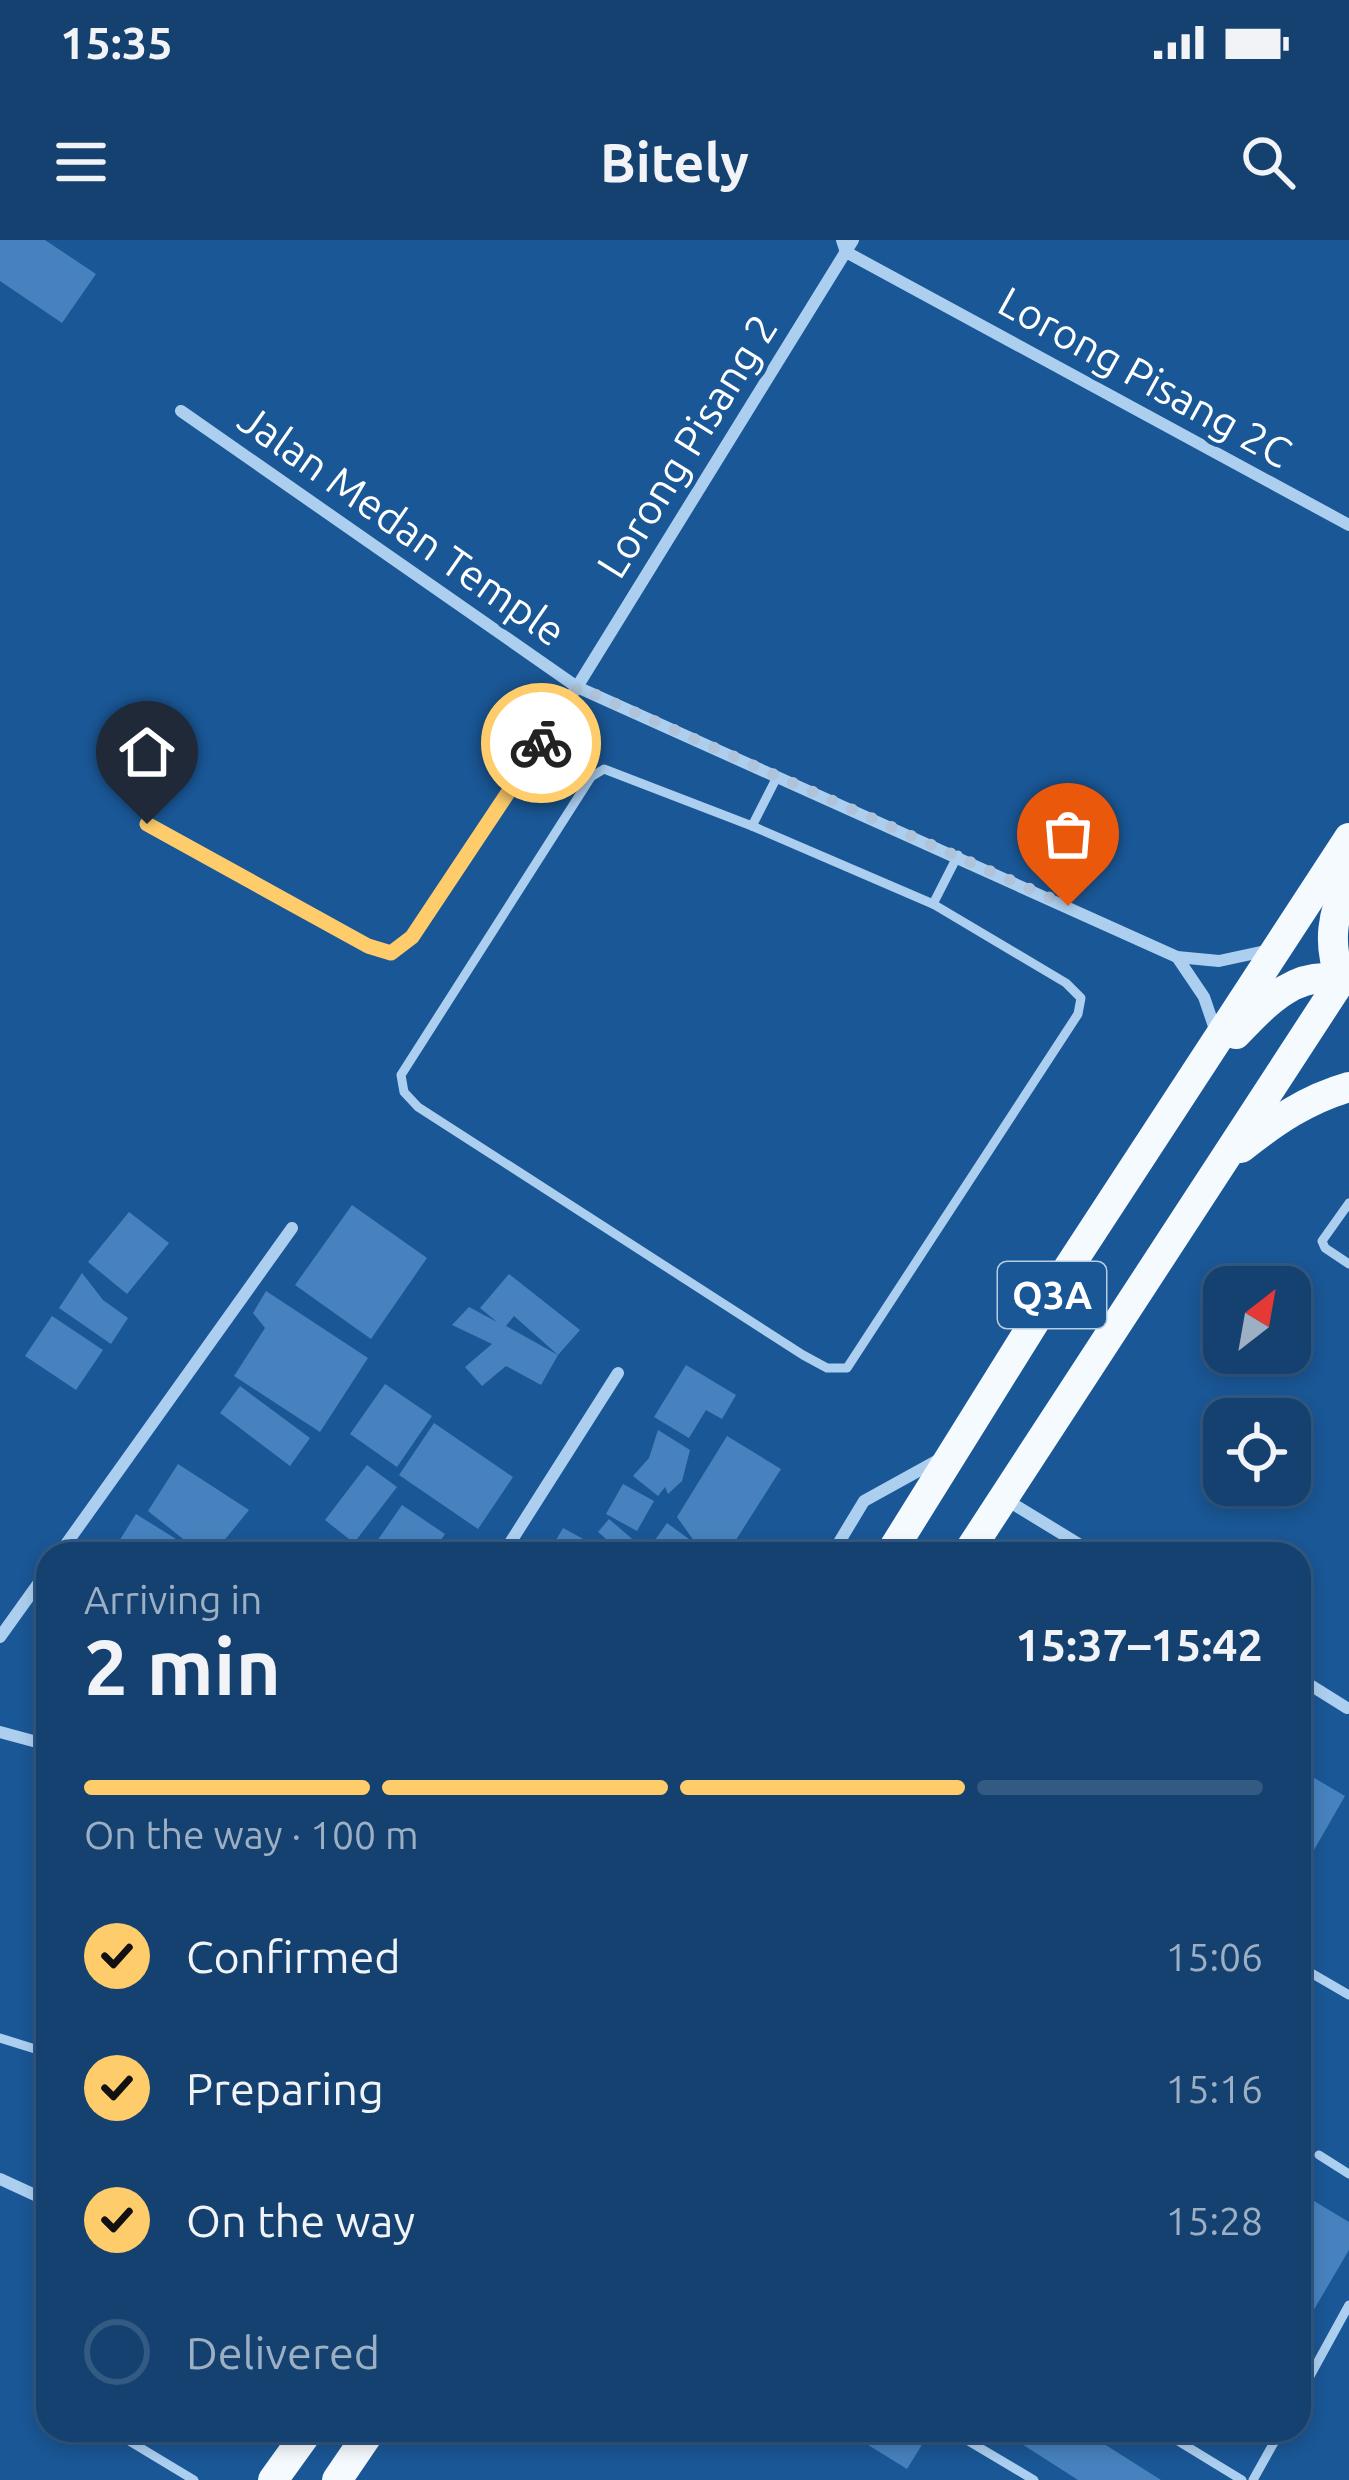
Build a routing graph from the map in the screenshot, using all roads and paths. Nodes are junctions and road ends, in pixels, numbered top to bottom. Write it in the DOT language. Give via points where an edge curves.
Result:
graph roads {
  1 [pos="847,244"];
  2 [pos="181,411"];
  3 [pos="1349,525"];
  4 [pos="578,687"];
  5 [pos="777,777"];
  6 [pos="147,824"];
  7 [pos="752,826"];
  8 [pos="1349,838"];
  9 [pos="958,855"];
  10 [pos="1349,878"];
  11 [pos="933,904"];
  12 [pos="1277,948"];
  13 [pos="1177,956"];
  14 [pos="1345,974"];
  15 [pos="1218,1038"];
  16 [pos="1349,1087"];
  17 [pos="1164,1123"];
  18 [pos="1222,1163"];
  19 [pos="1349,1203"];
  20 [pos="292,1228"];
  21 [pos="1349,1264"];
  22 [pos="618,1373"];
  23 [pos="951,1454"];
  24 [pos="1004,1498"];
  25 [pos="68,1542"];
  26 [pos="510,1542"];
  27 [pos="839,1542"];
  28 [pos="897,1542"];
  29 [pos="975,1542"];
  30 [pos="1076,1542"];
  31 [pos="36,1587"];
  32 [pos="0,1637"];
  33 [pos="1311,1685"];
  34 [pos="1348,1708"];
  35 [pos="0,1732"];
  36 [pos="36,1742"];
  37 [pos="1311,1973"];
  38 [pos="1349,1995"];
  39 [pos="0,2038"];
  40 [pos="36,2049"];
  41 [pos="1319,2155"];
  42 [pos="1349,2174"];
  43 [pos="0,2179"];
  44 [pos="36,2195"];
  45 [pos="1349,2305"];
  46 [pos="1311,2374"];
  47 [pos="131,2442"];
  48 [pos="301,2442"];
  49 [pos="362,2442"];
  50 [pos="970,2442"];
  51 [pos="1180,2442"];
  52 [pos="1274,2442"];
  53 [pos="194,2480"];
  54 [pos="274,2480"];
  55 [pos="337,2480"];
  56 [pos="1034,2480"];
  57 [pos="1242,2480"];
  58 [pos="1253,2480"];
  1 -- 3 [label="street, Lorong Pisang 2C"];
  1 -- 4 [label="street, Lorong Pisang 2"];
  2 -- 4 [label="street, Jalan Medan Temple"];
  4 -- 5 [label="street, Jalan Medan Temple"];
  4 -- 6 [label="street, Lorong Pisang 2" via="412,937 391,953"];
  5 -- 7 [label="lane"];
  5 -- 9 [label="street, Jalan Medan Temple"];
  7 -- 11 [label="lane"];
  7 -- 11 [label="lane" via="604,769 592,777 401,1075 418,1107 827,1368 847,1367 1078,1014 1081,998 1066,982"];
  8 -- 12 [label="main road, Q3A"];
  9 -- 11 [label="lane"];
  9 -- 13 [label="street, Jalan Medan Temple"];
  10 -- 14 [label="main road" via="1329,940"];
  12 -- 13 [label="street, Jalan Medan Temple" via="1219,961"];
  12 -- 15 [label="main road, Q3A"];
  13 -- 15 [label="street"];
  14 -- 17 [label="main road" via="1298,981 1263,1006"];
  14 -- 18 [label="main road"];
  15 -- 17 [label="main road, Q3A"];
  16 -- 18 [label="main road" via="1279,1118"];
  17 -- 23 [label="main road, Q3A"];
  18 -- 24 [label="main road"];
  19 -- 21 [label="lane" via="1322,1241"];
  20 -- 25 [label="street"];
  22 -- 26 [label="street"];
  23 -- 27 [label="street" via="864,1501"];
  23 -- 28 [label="main road, Q3A"];
  24 -- 29 [label="main road"];
  24 -- 30 [label="street"];
  31 -- 32 [label="street"];
  33 -- 34 [label="street"];
  35 -- 36 [label="street"];
  37 -- 38 [label="lane"];
  39 -- 40 [label="lane"];
  41 -- 42 [label="lane"];
  43 -- 44 [label="street"];
  45 -- 46 [label="lane"];
  47 -- 53 [label="lane"];
  48 -- 54 [label="main road"];
  49 -- 55 [label="main road"];
  50 -- 56 [label="lane"];
  51 -- 57 [label="lane"];
  52 -- 58 [label="lane"];
}
